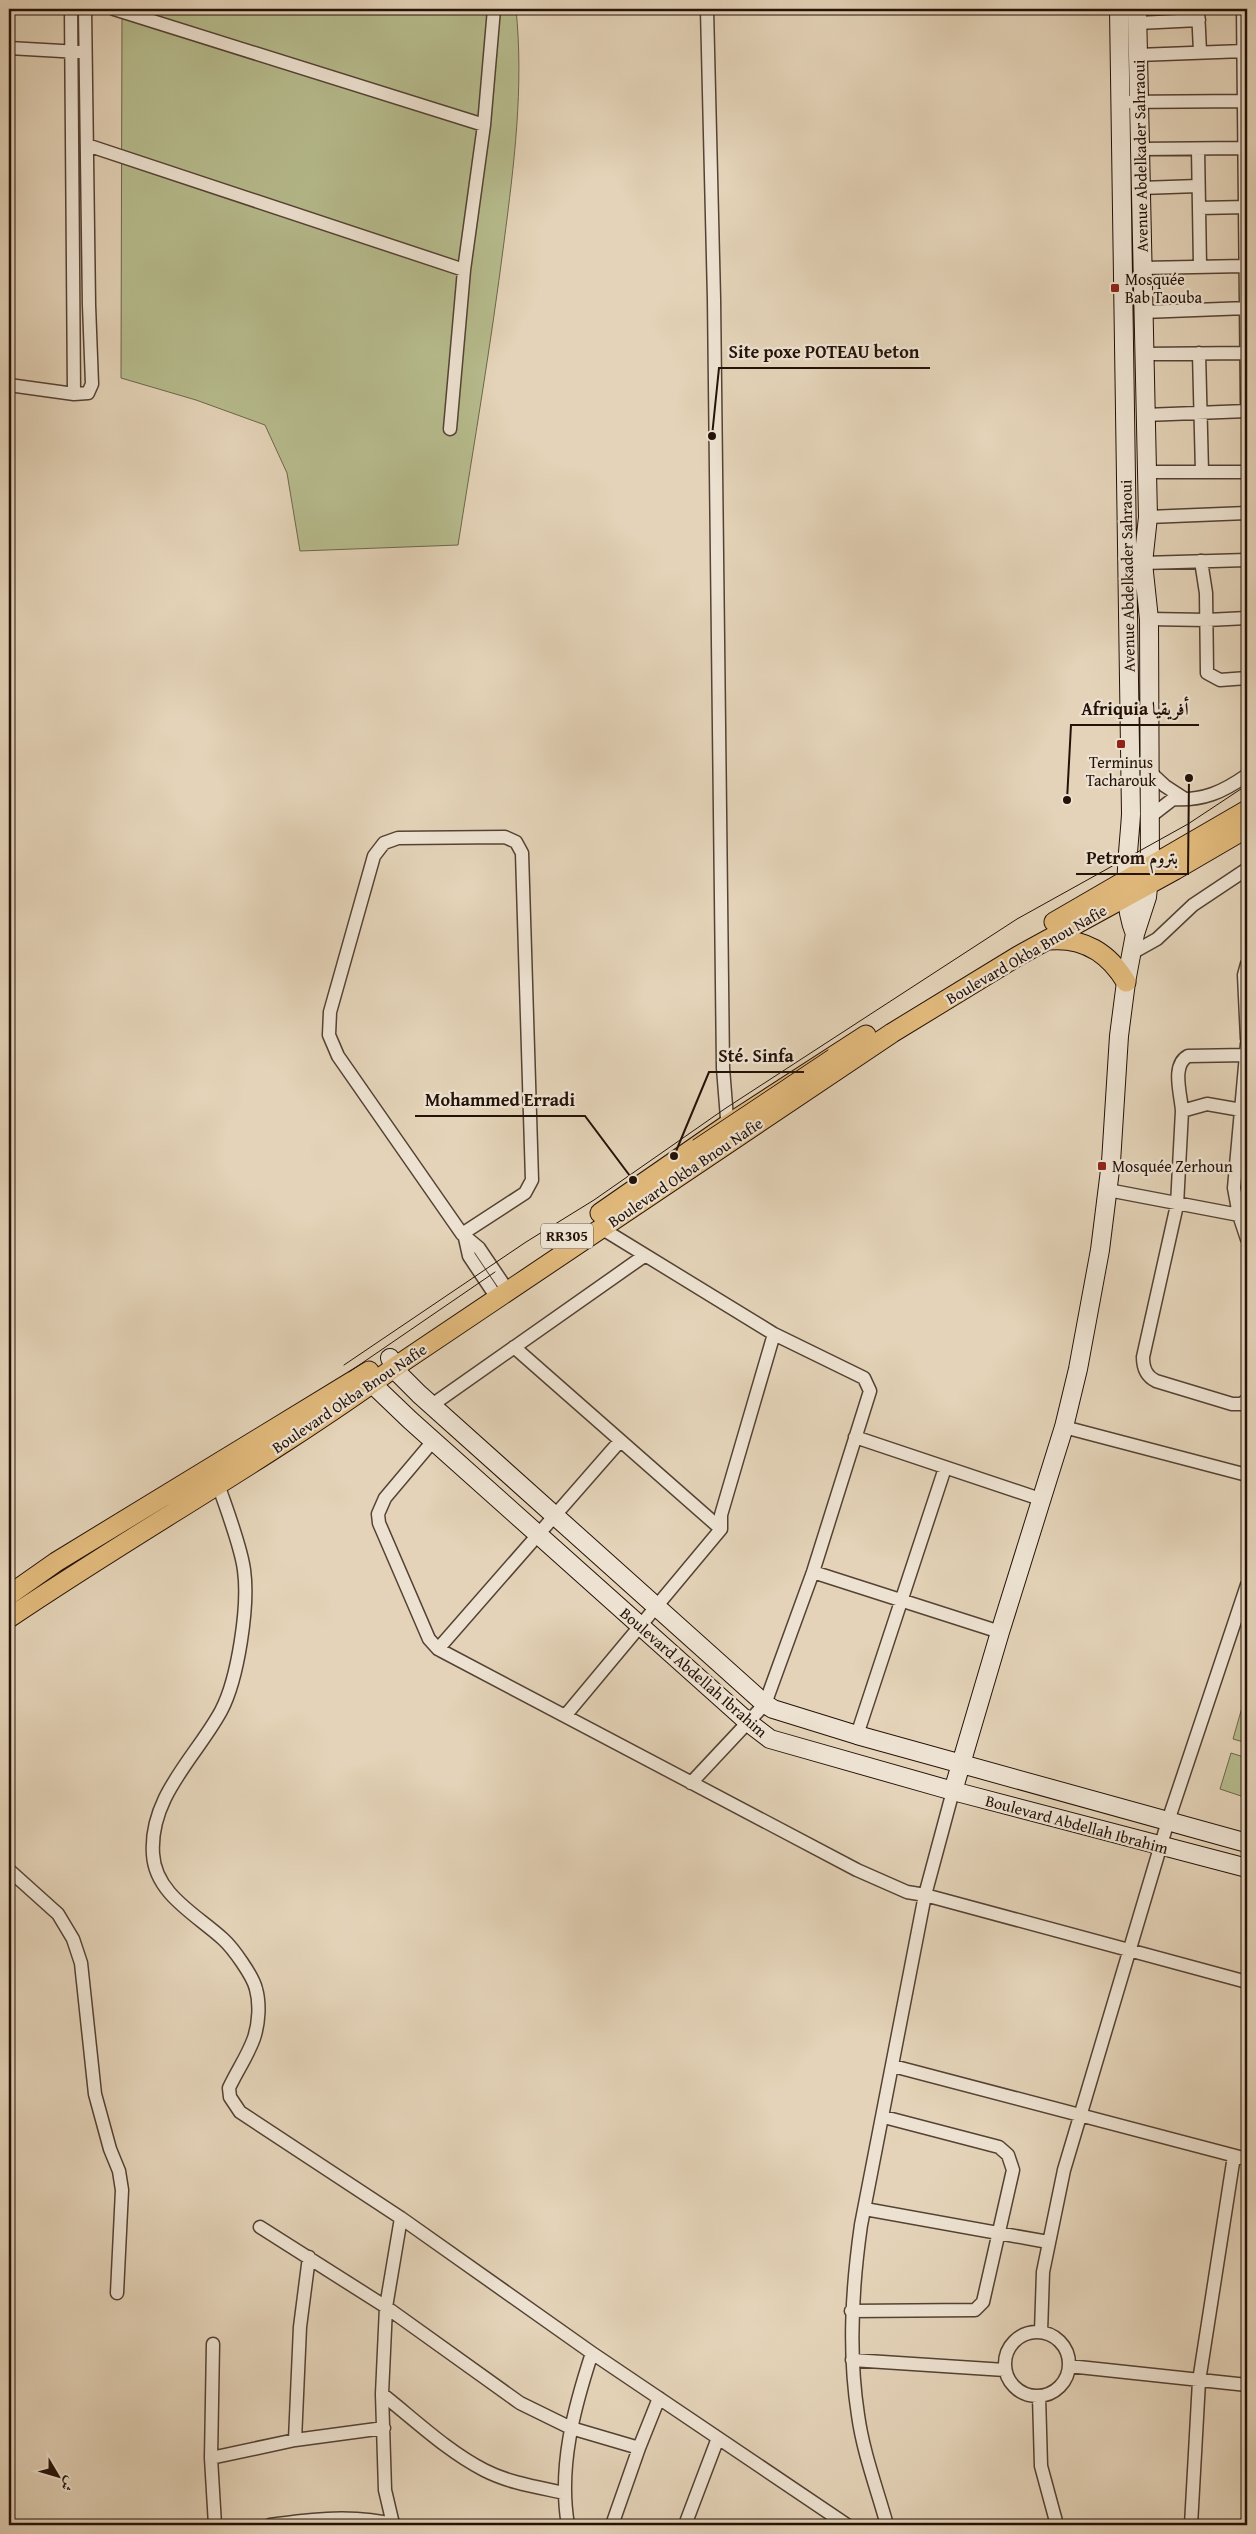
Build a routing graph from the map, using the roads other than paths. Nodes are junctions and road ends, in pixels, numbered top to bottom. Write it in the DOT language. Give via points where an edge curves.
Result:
graph roads {
  1 [pos="71,9"];
  2 [pos="85,9"];
  3 [pos="114,9"];
  4 [pos="494,9"];
  5 [pos="707,9"];
  6 [pos="1119,9"];
  7 [pos="1243,9"];
  8 [pos="1198,15"];
  9 [pos="1138,16"];
  10 [pos="9,48"];
  11 [pos="1244,50"];
  12 [pos="71,52"];
  13 [pos="85,52"];
  14 [pos="1200,52"];
  15 [pos="1138,55"];
  16 [pos="1246,101"];
  17 [pos="1120,102"];
  18 [pos="1139,102"];
  19 [pos="484,125"];
  20 [pos="86,145"];
  21 [pos="1244,148"];
  22 [pos="1198,149"];
  23 [pos="1140,150"];
  24 [pos="1198,186"];
  25 [pos="1141,188"];
  26 [pos="1246,207"];
  27 [pos="1199,208"];
  28 [pos="1200,266"];
  29 [pos="1245,266"];
  30 [pos="1142,268"];
  31 [pos="464,270"];
  32 [pos="1247,308"];
  33 [pos="1143,312"];
  34 [pos="1199,353"];
  35 [pos="1247,353"];
  36 [pos="1144,354"];
  37 [pos="9,385"];
  38 [pos="74,394"];
  39 [pos="1247,403"];
  40 [pos="1247,412"];
  41 [pos="1200,414"];
  42 [pos="1145,415"];
  43 [pos="450,429"];
  44 [pos="1146,472"];
  45 [pos="1202,472"];
  46 [pos="1247,472"];
  47 [pos="1247,513"];
  48 [pos="1148,517"];
  49 [pos="1247,560"];
  50 [pos="1201,561"];
  51 [pos="1143,563"];
  52 [pos="1247,618"];
  53 [pos="1149,619"];
  54 [pos="1207,620"];
  55 [pos="1247,678"];
  56 [pos="1151,773"];
  57 [pos="1247,775"];
  58 [pos="1187,800"];
  59 [pos="1247,810"];
  60 [pos="1151,816"];
  61 [pos="1247,828"];
  62 [pos="1247,869"];
  63 [pos="1149,876"];
  64 [pos="1127,888"];
  65 [pos="1135,934"];
  66 [pos="1048,940"];
  67 [pos="1132,952"];
  68 [pos="1247,964"];
  69 [pos="1126,982"];
  70 [pos="1247,1039"];
  71 [pos="1247,1044"];
  72 [pos="1247,1055"];
  73 [pos="1244,1110"];
  74 [pos="1182,1111"];
  75 [pos="728,1134"];
  76 [pos="1108,1190"];
  77 [pos="1177,1205"];
  78 [pos="1239,1215"];
  79 [pos="601,1228"];
  80 [pos="463,1236"];
  81 [pos="1247,1239"];
  82 [pos="644,1256"];
  83 [pos="499,1290"];
  84 [pos="774,1334"];
  85 [pos="514,1347"];
  86 [pos="392,1362"];
  87 [pos="367,1380"];
  88 [pos="1247,1400"];
  89 [pos="432,1405"];
  90 [pos="1064,1427"];
  91 [pos="854,1437"];
  92 [pos="433,1441"];
  93 [pos="620,1441"];
  94 [pos="945,1468"];
  95 [pos="1247,1475"];
  96 [pos="218,1484"];
  97 [pos="1042,1500"];
  98 [pos="556,1515"];
  99 [pos="721,1529"];
  100 [pos="539,1534"];
  101 [pos="813,1572"];
  102 [pos="1247,1585"];
  103 [pos="9,1595"];
  104 [pos="900,1601"];
  105 [pos="656,1606"];
  106 [pos="9,1618"];
  107 [pos="641,1626"];
  108 [pos="1000,1632"];
  109 [pos="438,1649"];
  110 [pos="765,1704"];
  111 [pos="565,1716"];
  112 [pos="749,1723"];
  113 [pos="857,1735"];
  114 [pos="961,1763"];
  115 [pos="691,1784"];
  116 [pos="953,1791"];
  117 [pos="1168,1821"];
  118 [pos="1247,1843"];
  119 [pos="1161,1846"];
  120 [pos="1247,1868"];
  121 [pos="9,1870"];
  122 [pos="925,1895"];
  123 [pos="1129,1950"];
  124 [pos="1247,1982"];
  125 [pos="893,2066"];
  126 [pos="1080,2116"];
  127 [pos="884,2117"];
  128 [pos="1234,2156"];
  129 [pos="1247,2159"];
  130 [pos="865,2209"];
  131 [pos="401,2218"];
  132 [pos="260,2226"];
  133 [pos="997,2234"];
  134 [pos="1048,2242"];
  135 [pos="309,2257"];
  136 [pos="117,2293"];
  137 [pos="386,2307"];
  138 [pos="851,2312"];
  139 [pos="1041,2332"];
  140 [pos="214,2344"];
  141 [pos="592,2353"];
  142 [pos="852,2360"];
  143 [pos="1069,2366"];
  144 [pos="1005,2370"];
  145 [pos="1200,2381"];
  146 [pos="1247,2385"];
  147 [pos="382,2394"];
  148 [pos="1039,2396"];
  149 [pos="659,2398"];
  150 [pos="384,2428"];
  151 [pos="571,2428"];
  152 [pos="718,2438"];
  153 [pos="295,2440"];
  154 [pos="639,2448"];
  155 [pos="211,2458"];
  156 [pos="565,2493"];
  157 [pos="215,2525"];
  158 [pos="270,2525"];
  159 [pos="395,2525"];
  160 [pos="568,2525"];
  161 [pos="612,2525"];
  162 [pos="685,2525"];
  163 [pos="846,2525"];
  164 [pos="887,2525"];
  165 [pos="1057,2525"];
  166 [pos="1191,2525"];
  1 -- 12 [label="street"];
  2 -- 13 [label="street"];
  3 -- 19 [label="street"];
  4 -- 19 [label="street"];
  5 -- 75 [label="street" via="714,299 722,1009"];
  6 -- 17 [label="street, Avenue Abdelkader Sahraoui"];
  7 -- 11 [label="street"];
  8 -- 9 [label="street"];
  8 -- 14 [label="street"];
  9 -- 15 [label="street, Avenue Abdelkader Sahraoui"];
  10 -- 12 [label="street"];
  11 -- 14 [label="street"];
  11 -- 16 [label="street"];
  12 -- 13 [label="street"];
  12 -- 38 [label="street"];
  13 -- 20 [label="street"];
  14 -- 15 [label="street"];
  15 -- 18 [label="street, Avenue Abdelkader Sahraoui"];
  16 -- 18 [label="street"];
  16 -- 21 [label="street"];
  17 -- 18 [label="street"];
  17 -- 64 [label="street, Avenue Abdelkader Sahraoui" via="1132,814"];
  18 -- 23 [label="street, Avenue Abdelkader Sahraoui"];
  19 -- 31 [label="street"];
  20 -- 31 [label="street"];
  20 -- 38 [label="street" via="92,384 88,393"];
  21 -- 22 [label="street"];
  21 -- 26 [label="street"];
  22 -- 23 [label="street"];
  22 -- 24 [label="street"];
  23 -- 25 [label="street, Avenue Abdelkader Sahraoui"];
  24 -- 25 [label="street"];
  24 -- 27 [label="street"];
  25 -- 30 [label="street, Avenue Abdelkader Sahraoui"];
  26 -- 27 [label="street"];
  26 -- 29 [label="street"];
  27 -- 28 [label="street"];
  28 -- 29 [label="street"];
  28 -- 30 [label="street"];
  29 -- 32 [label="street"];
  30 -- 33 [label="street, Avenue Abdelkader Sahraoui"];
  31 -- 43 [label="street"];
  32 -- 33 [label="street"];
  32 -- 35 [label="street"];
  33 -- 36 [label="street, Avenue Abdelkader Sahraoui"];
  34 -- 35 [label="street"];
  34 -- 36 [label="street"];
  34 -- 41 [label="street"];
  35 -- 39 [label="street"];
  36 -- 42 [label="street, Avenue Abdelkader Sahraoui"];
  37 -- 38 [label="street"];
  40 -- 41 [label="street"];
  41 -- 42 [label="street"];
  41 -- 45 [label="street"];
  42 -- 44 [label="street, Avenue Abdelkader Sahraoui"];
  44 -- 45 [label="street"];
  44 -- 48 [label="street, Avenue Abdelkader Sahraoui"];
  45 -- 46 [label="street"];
  47 -- 48 [label="street"];
  48 -- 51 [label="street, Avenue Abdelkader Sahraoui"];
  49 -- 50 [label="street"];
  50 -- 51 [label="street"];
  50 -- 54 [label="street"];
  51 -- 53 [label="street, Avenue Abdelkader Sahraoui"];
  52 -- 54 [label="street"];
  53 -- 54 [label="street"];
  53 -- 56 [label="street, Avenue Abdelkader Sahraoui"];
  54 -- 55 [label="street" via="1208,673 1220,680"];
  56 -- 58 [label="street"];
  56 -- 60 [label="street, Avenue Abdelkader Sahraoui"];
  57 -- 58 [label="street" via="1219,793"];
  58 -- 60 [label="street" via="1173,799"];
  59 -- 63 [label="main road, Boulevard Okba Bnou Nafie / RR305"];
  60 -- 63 [label="street, Avenue Abdelkader Sahraoui"];
  61 -- 63 [label="main road, Boulevard Okba Bnou Nafie / RR305"];
  62 -- 67 [label="street" via="1199,901 1157,939"];
  63 -- 64 [label="main road, Boulevard Okba Bnou Nafie / RR305"];
  63 -- 65 [label="street, Avenue Abdelkader Sahraoui" via="1144,910"];
  64 -- 65 [label="street, Avenue Abdelkader Sahraoui" via="1129,916"];
  64 -- 66 [label="main road, Boulevard Okba Bnou Nafie / RR305"];
  64 -- 75 [label="main road, Boulevard Okba Bnou Nafie / RR305" via="914,1004"];
  65 -- 67 [label="street"];
  66 -- 69 [label="main road" via="1069,940 1094,948 1114,965"];
  66 -- 75 [label="main road, Boulevard Okba Bnou Nafie / RR305"];
  67 -- 69 [label="street"];
  68 -- 70 [label="street" via="1244,975"];
  69 -- 76 [label="street"];
  71 -- 72 [label="street"];
  72 -- 73 [label="street"];
  72 -- 74 [label="street" via="1188,1056 1182,1059 1178,1070"];
  73 -- 74 [label="street" via="1207,1104"];
  73 -- 78 [label="street" via="1234,1175"];
  74 -- 77 [label="street"];
  75 -- 79 [label="main road, Boulevard Okba Bnou Nafie / RR305"];
  75 -- 83 [label="main road, Boulevard Okba Bnou Nafie / RR305"];
  76 -- 77 [label="street"];
  76 -- 90 [label="street" via="1090,1310"];
  77 -- 78 [label="street"];
  77 -- 88 [label="street" via="1143,1357 1144,1368 1156,1382 1232,1404 1242,1404"];
  78 -- 81 [label="street"];
  79 -- 82 [label="street"];
  79 -- 83 [label="main road, Boulevard Okba Bnou Nafie / RR305"];
  80 -- 80 [label="street" via="525,1193 532,1180 522,852 516,842 505,837 398,838 384,844 374,856 330,1012 329,1035 338,1056"];
  80 -- 83 [label="street" via="479,1248"];
  82 -- 84 [label="street"];
  82 -- 85 [label="street"];
  83 -- 86 [label="main road, Boulevard Okba Bnou Nafie / RR305"];
  84 -- 91 [label="street" via="864,1378 870,1391"];
  84 -- 99 [label="street" via="721,1515"];
  85 -- 89 [label="street"];
  85 -- 93 [label="street"];
  86 -- 87 [label="main road, Boulevard Okba Bnou Nafie / RR305"];
  86 -- 89 [label="street, Boulevard Abdellah Ibrahim"];
  87 -- 92 [label="street, Boulevard Abdellah Ibrahim"];
  87 -- 96 [label="main road, Boulevard Okba Bnou Nafie / RR305" via="313,1424"];
  87 -- 103 [label="main road, Boulevard Okba Bnou Nafie / RR305" via="56,1562"];
  89 -- 98 [label="street, Boulevard Abdellah Ibrahim"];
  90 -- 95 [label="street"];
  90 -- 97 [label="street"];
  91 -- 94 [label="street"];
  91 -- 101 [label="street"];
  92 -- 100 [label="street, Boulevard Abdellah Ibrahim"];
  92 -- 109 [label="street" via="385,1498 378,1514 429,1639"];
  93 -- 98 [label="street"];
  93 -- 99 [label="street"];
  94 -- 97 [label="street"];
  94 -- 104 [label="street"];
  96 -- 106 [label="main road, Boulevard Okba Bnou Nafie / RR305"];
  96 -- 131 [label="street" via="244,1570 244,1622 222,1710 158,1811 153,1854 157,1872 176,1901 224,1940 256,1988 258,2008 254,2037 229,2088 233,2105"];
  97 -- 108 [label="street"];
  98 -- 100 [label="street"];
  98 -- 105 [label="street, Boulevard Abdellah Ibrahim"];
  99 -- 105 [label="street"];
  100 -- 107 [label="street, Boulevard Abdellah Ibrahim"];
  100 -- 109 [label="street"];
  101 -- 104 [label="street"];
  101 -- 110 [label="street"];
  102 -- 117 [label="street"];
  104 -- 108 [label="street"];
  104 -- 113 [label="street"];
  105 -- 107 [label="street"];
  105 -- 110 [label="street, Boulevard Abdellah Ibrahim"];
  107 -- 111 [label="street"];
  107 -- 112 [label="street, Boulevard Abdellah Ibrahim"];
  108 -- 114 [label="street"];
  109 -- 111 [label="street"];
  110 -- 112 [label="street"];
  110 -- 113 [label="street, Boulevard Abdellah Ibrahim" via="780,1712"];
  111 -- 115 [label="street"];
  112 -- 115 [label="street"];
  112 -- 116 [label="street, Boulevard Abdellah Ibrahim" via="770,1739"];
  113 -- 114 [label="street, Boulevard Abdellah Ibrahim"];
  114 -- 116 [label="street"];
  114 -- 117 [label="street, Boulevard Abdellah Ibrahim"];
  115 -- 122 [label="street" via="856,1870 907,1892"];
  116 -- 119 [label="street, Boulevard Abdellah Ibrahim"];
  116 -- 122 [label="street"];
  117 -- 118 [label="street, Boulevard Abdellah Ibrahim"];
  117 -- 119 [label="street"];
  119 -- 120 [label="street, Boulevard Abdellah Ibrahim"];
  119 -- 123 [label="street"];
  121 -- 136 [label="street" via="58,1914 73,1939 81,1963 95,2094 122,2190"];
  122 -- 123 [label="street"];
  122 -- 125 [label="street"];
  123 -- 124 [label="street"];
  123 -- 126 [label="street"];
  125 -- 126 [label="street"];
  125 -- 127 [label="street"];
  126 -- 128 [label="street"];
  126 -- 134 [label="street"];
  127 -- 130 [label="street"];
  127 -- 133 [label="street" via="999,2147 1008,2155 1013,2170"];
  128 -- 129 [label="street"];
  128 -- 145 [label="street"];
  130 -- 133 [label="street"];
  130 -- 138 [label="street"];
  131 -- 137 [label="street"];
  131 -- 141 [label="street"];
  132 -- 135 [label="street"];
  133 -- 134 [label="street"];
  133 -- 138 [label="street" via="983,2302 975,2310"];
  134 -- 139 [label="street" via="1043,2272"];
  135 -- 137 [label="street"];
  135 -- 153 [label="street" via="300,2327"];
  137 -- 147 [label="street"];
  137 -- 151 [label="street" via="520,2403"];
  138 -- 142 [label="street"];
  139 -- 143 [label="street" via="1062,2344 1068,2354"];
  139 -- 144 [label="street" via="1026,2334 1014,2342 1006,2355"];
  140 -- 155 [label="street"];
  141 -- 149 [label="street"];
  141 -- 151 [label="street"];
  142 -- 144 [label="street"];
  142 -- 164 [label="street" via="858,2416"];
  143 -- 145 [label="street"];
  143 -- 148 [label="street" via="1060,2387"];
  144 -- 148 [label="street" via="1012,2384 1024,2394"];
  145 -- 146 [label="street"];
  145 -- 166 [label="street"];
  147 -- 150 [label="street"];
  147 -- 156 [label="street" via="485,2471"];
  148 -- 165 [label="street" via="1041,2466"];
  149 -- 152 [label="street"];
  149 -- 154 [label="street"];
  150 -- 153 [label="street"];
  150 -- 159 [label="street" via="386,2490"];
  151 -- 154 [label="street"];
  151 -- 156 [label="street"];
  152 -- 162 [label="street"];
  152 -- 163 [label="street"];
  153 -- 155 [label="street"];
  154 -- 161 [label="street"];
  155 -- 157 [label="street"];
  156 -- 160 [label="street"];
  158 -- 159 [label="street" via="342,2519"];
}
